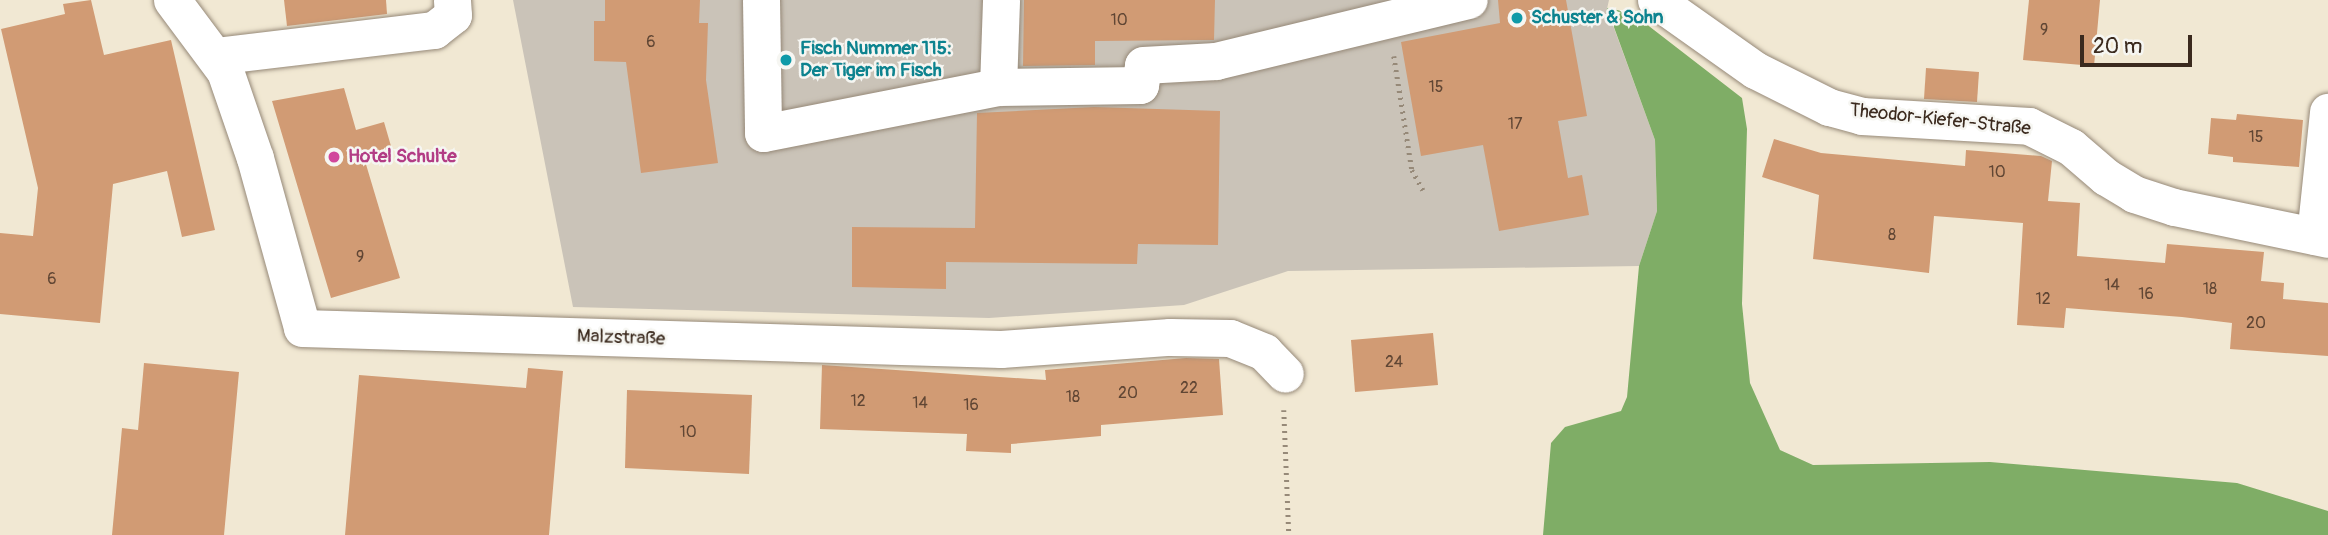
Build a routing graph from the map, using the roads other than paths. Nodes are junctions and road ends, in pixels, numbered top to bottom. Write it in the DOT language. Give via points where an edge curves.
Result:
graph roads {
  1 [pos="172,0"];
  2 [pos="452,0"];
  3 [pos="761,0"];
  4 [pos="1001,0"];
  5 [pos="1469,0"];
  6 [pos="1656,0"];
  7 [pos="215,56"];
  8 [pos="998,87"];
  9 [pos="2328,112"];
  10 [pos="2322,238"];
  11 [pos="1285,374"];
  1 -- 7 [label="street, Malzstraße"];
  2 -- 7 [label="street" via="453,15 434,30"];
  3 -- 8 [label="street" via="763,133"];
  4 -- 8 [label="street"];
  5 -- 8 [label="street" via="1216,61 1143,65 1140,85"];
  6 -- 10 [label="street, Theodor-Kiefer-Straße" via="1755,70 1829,107 1862,116 2029,126 2071,147 2134,194 2174,207"];
  7 -- 11 [label="street, Malzstraße" via="225,71 255,158 302,328 1001,349 1170,337 1230,338 1264,352"];
  9 -- 10 [label="street, Theodor-Kiefer-Straße"];
}
